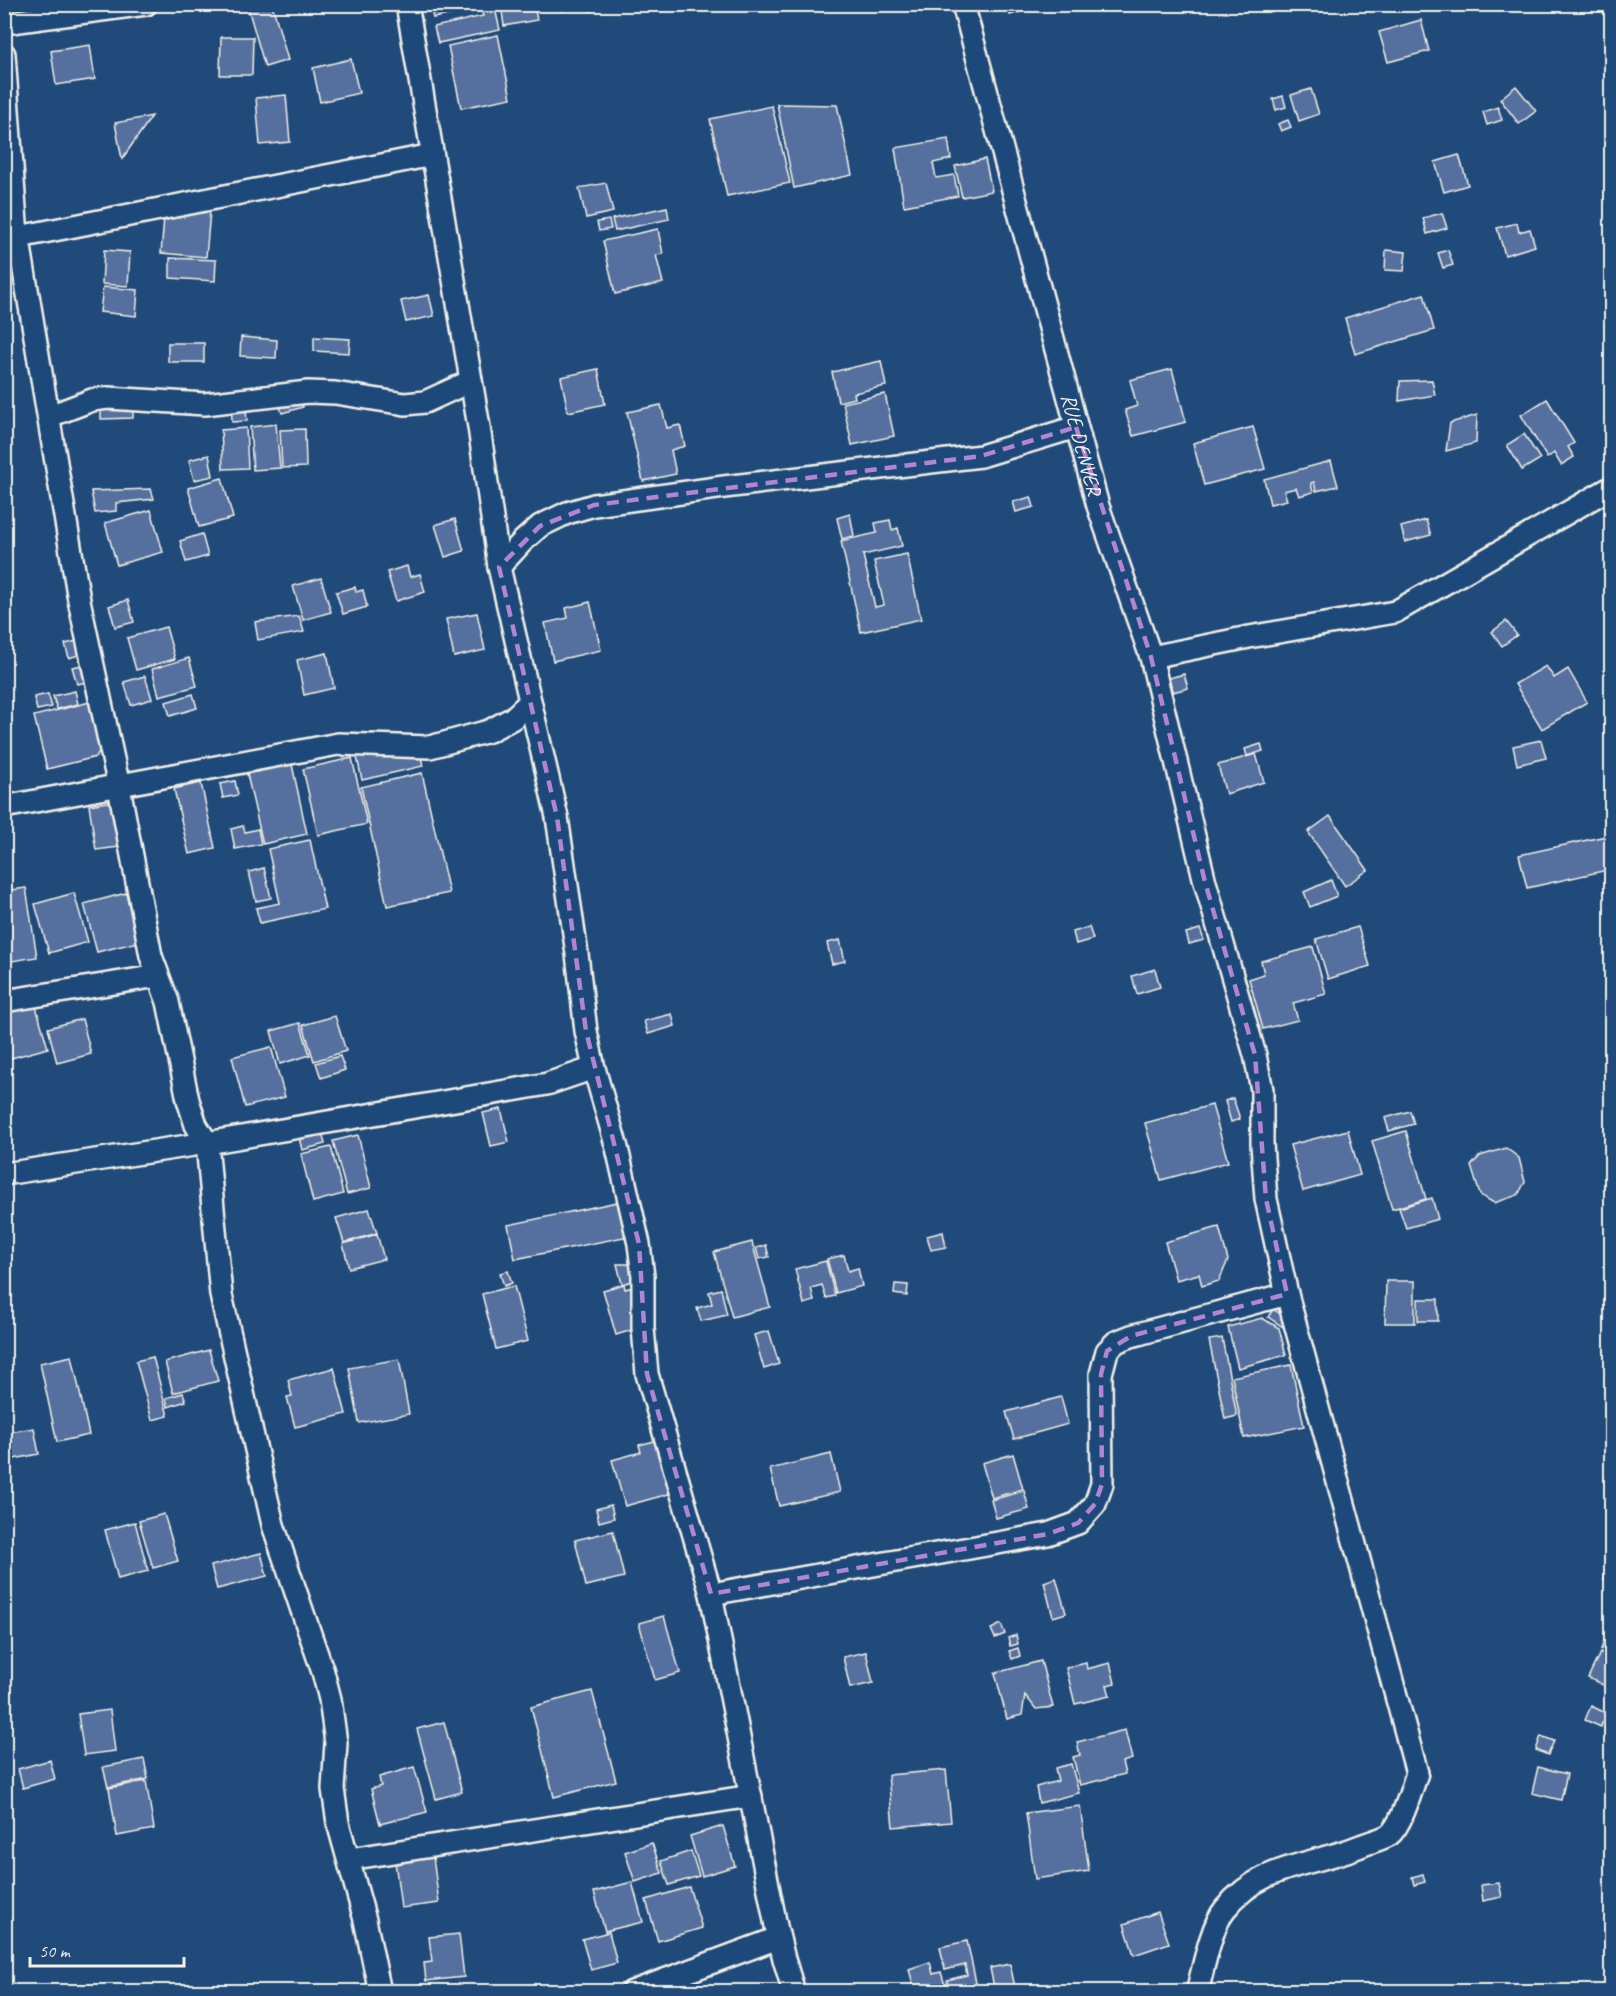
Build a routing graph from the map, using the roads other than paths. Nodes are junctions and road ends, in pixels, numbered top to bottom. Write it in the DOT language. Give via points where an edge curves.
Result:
graph roads {
  1 [pos="146,4"];
  2 [pos="407,4"];
  3 [pos="963,4"];
  4 [pos="4,23"];
  5 [pos="4,54"];
  6 [pos="432,155"];
  7 [pos="13,228"];
  8 [pos="471,381"];
  9 [pos="50,416"];
  10 [pos="1076,427"];
  11 [pos="1611,487"];
  12 [pos="499,567"];
  13 [pos="1150,657"];
  14 [pos="531,702"];
  15 [pos="119,787"];
  16 [pos="4,807"];
  17 [pos="158,976"];
  18 [pos="4,1001"];
  19 [pos="594,1068"];
  20 [pos="207,1143"];
  21 [pos="4,1174"];
  22 [pos="1287,1294"];
  23 [pos="711,1594"];
  24 [pos="751,1796"];
  25 [pos="349,1860"];
  26 [pos="778,1938"];
  27 [pos="380,1992"];
  28 [pos="632,1992"];
  29 [pos="794,1992"];
  30 [pos="1197,1992"];
  1 -- 4 [label="street"];
  2 -- 6 [label="street"];
  3 -- 10 [label="street, RUE DENVER"];
  5 -- 7 [label="street"];
  6 -- 7 [label="street"];
  6 -- 8 [label="street"];
  7 -- 9 [label="street"];
  8 -- 9 [label="street" via="425,402 405,404 308,392 205,404 108,398"];
  8 -- 12 [label="street"];
  9 -- 15 [label="street" via="79,600"];
  10 -- 12 [label="street" via="981,456 594,505 540,526"];
  10 -- 13 [label="street, RUE DENVER" via="1098,506"];
  11 -- 13 [label="street" via="1395,612"];
  12 -- 14 [label="street"];
  13 -- 22 [label="street, RUE DENVER" via="1205,882 1255,1055 1262,1089 1266,1199"];
  14 -- 15 [label="street" via="489,731 430,747 338,744"];
  14 -- 19 [label="street" via="557,817"];
  15 -- 16 [label="street"];
  15 -- 17 [label="street"];
  17 -- 18 [label="street"];
  17 -- 20 [label="street" via="168,1002 188,1100"];
  19 -- 20 [label="street" via="547,1084"];
  19 -- 23 [label="street" via="639,1244 647,1374"];
  20 -- 21 [label="street"];
  20 -- 25 [label="street" via="221,1295 273,1525 330,1699 336,1743 333,1789"];
  22 -- 23 [label="street" via="1131,1336 1107,1351 1101,1374 1102,1484 1095,1504 1078,1523 1048,1534"];
  22 -- 30 [label="street, RUE DENVER" via="1417,1773 1407,1807 1389,1834 1344,1853 1276,1871 1244,1889 1223,1911"];
  23 -- 24 [label="street"];
  24 -- 25 [label="street"];
  24 -- 26 [label="street"];
  25 -- 27 [label="street"];
  26 -- 28 [label="street"];
  26 -- 29 [label="street"];
}
